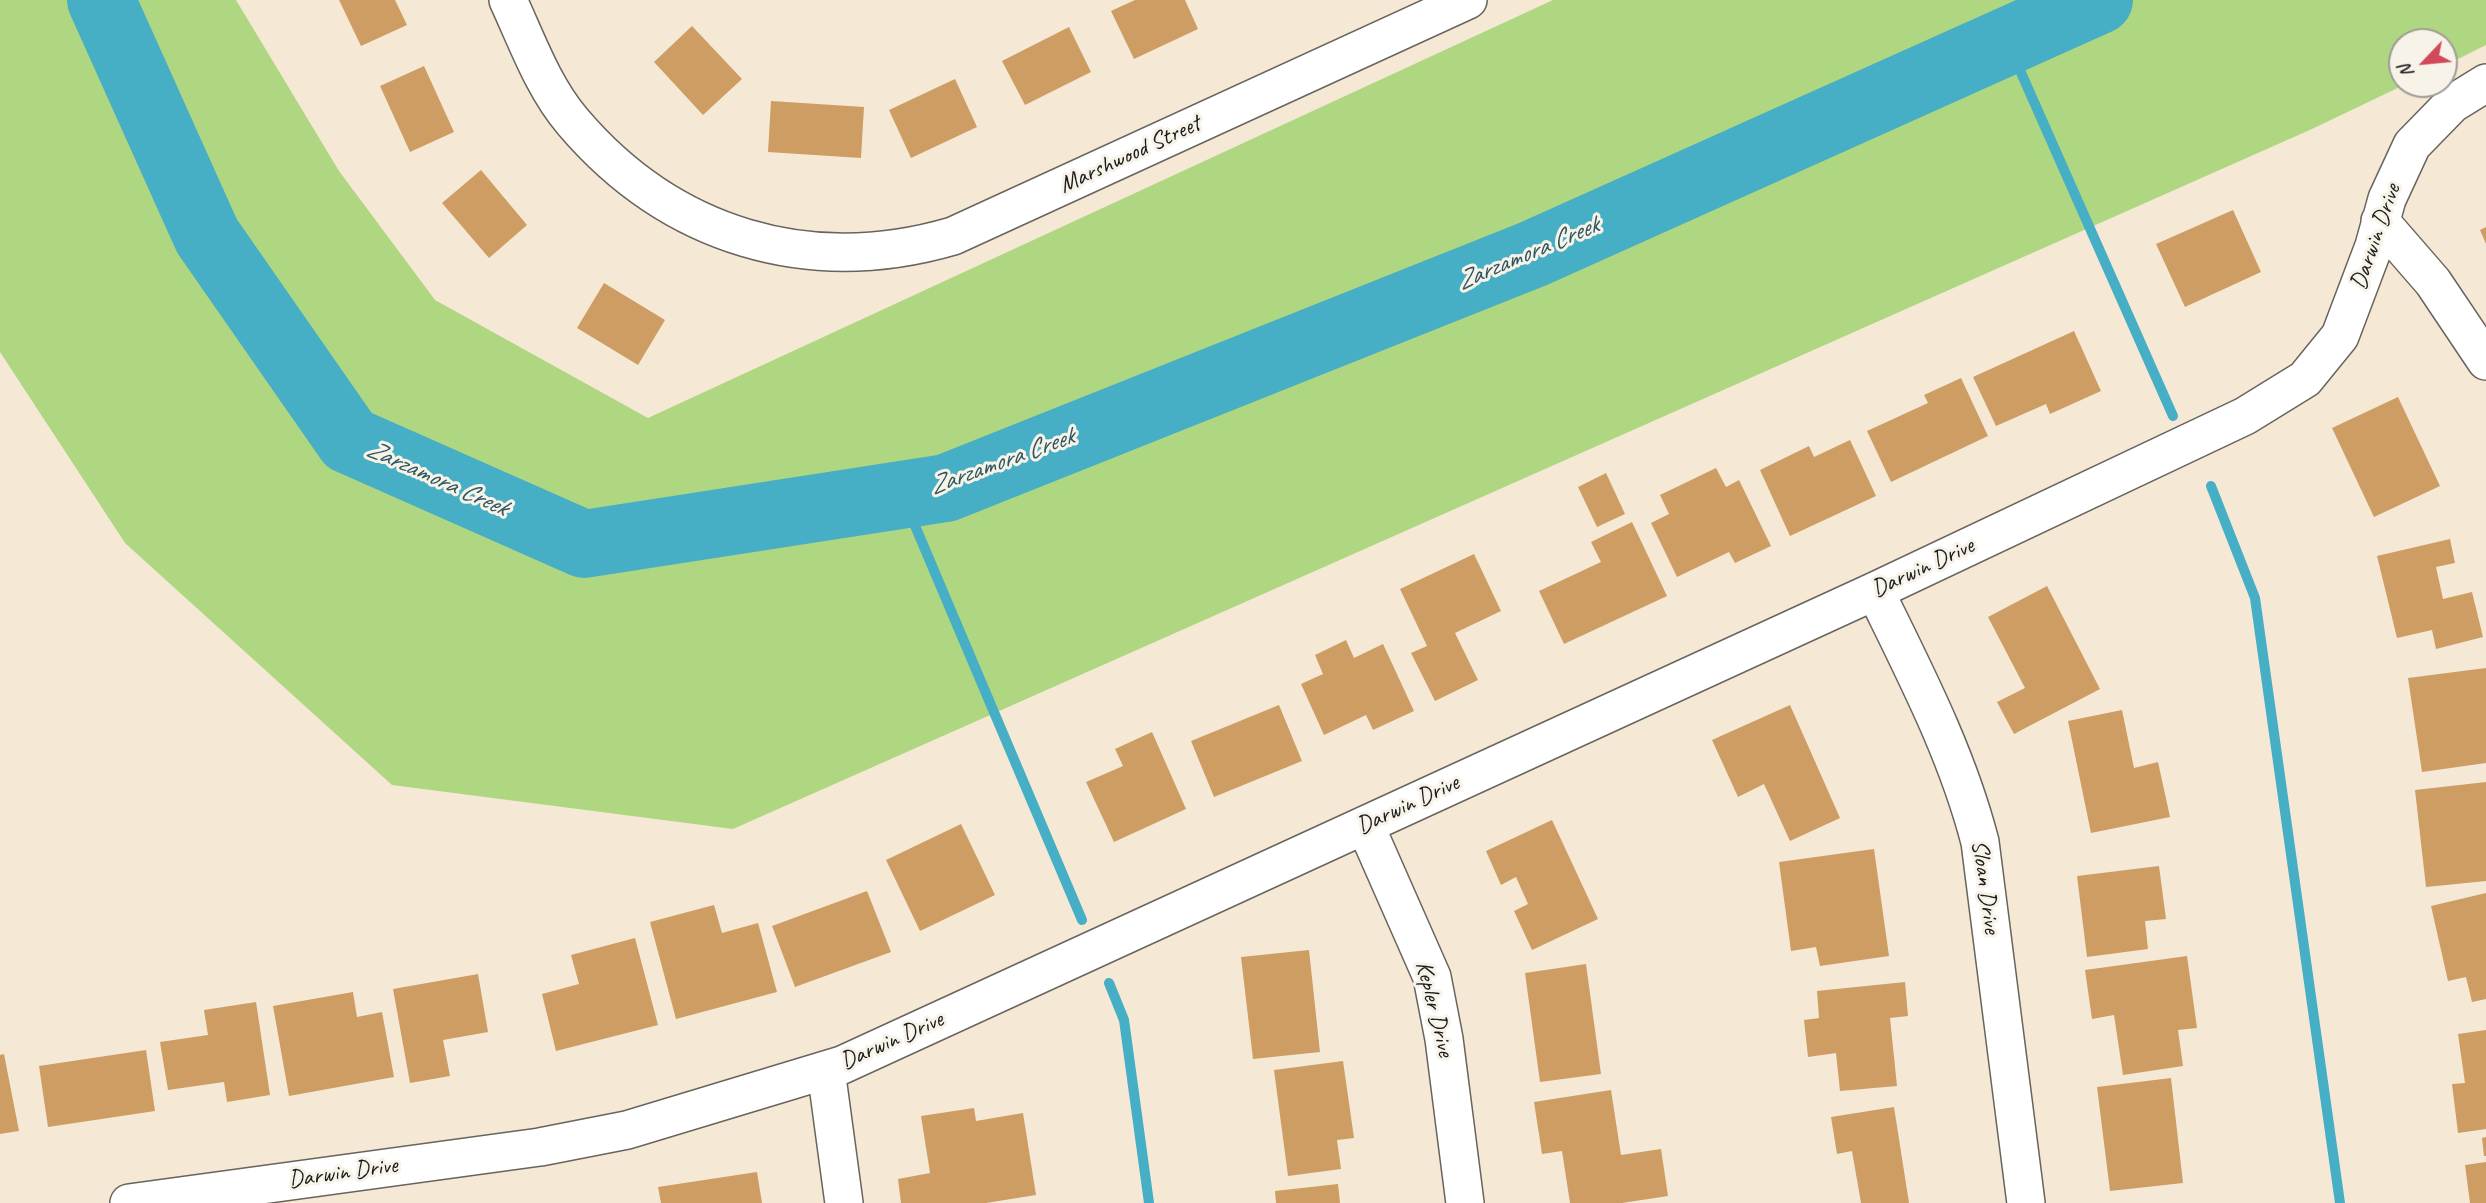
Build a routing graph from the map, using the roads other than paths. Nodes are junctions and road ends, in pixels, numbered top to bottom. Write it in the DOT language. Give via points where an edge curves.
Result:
graph roads {
  1 [pos="508,0"];
  2 [pos="1468,0"];
  3 [pos="2486,83"];
  4 [pos="2380,221"];
  5 [pos="2486,361"];
  6 [pos="1875,591"];
  7 [pos="1365,825"];
  8 [pos="826,1070"];
  9 [pos="310,1191"];
  10 [pos="129,1203"];
  11 [pos="844,1203"];
  12 [pos="1465,1203"];
  13 [pos="2026,1203"];
  1 -- 2 [label="street, Marshwood Street" via="546,83 572,121 646,190 693,220 778,246 848,254 883,252 953,236"];
  3 -- 4 [label="street, Darwin Drive" via="2452,104 2412,145"];
  4 -- 5 [label="street" via="2433,282"];
  4 -- 6 [label="street, Darwin Drive" via="2340,336 2305,379 2245,416"];
  6 -- 7 [label="street, Darwin Drive"];
  6 -- 13 [label="street, Sloan Drive" via="1949,746 1980,842"];
  7 -- 8 [label="street, Darwin Drive"];
  7 -- 12 [label="street, Kepler Drive" via="1432,977"];
  8 -- 9 [label="street, Darwin Drive" via="627,1130"];
  8 -- 11 [label="street"];
  9 -- 10 [label="street, Darwin Drive"];
}
